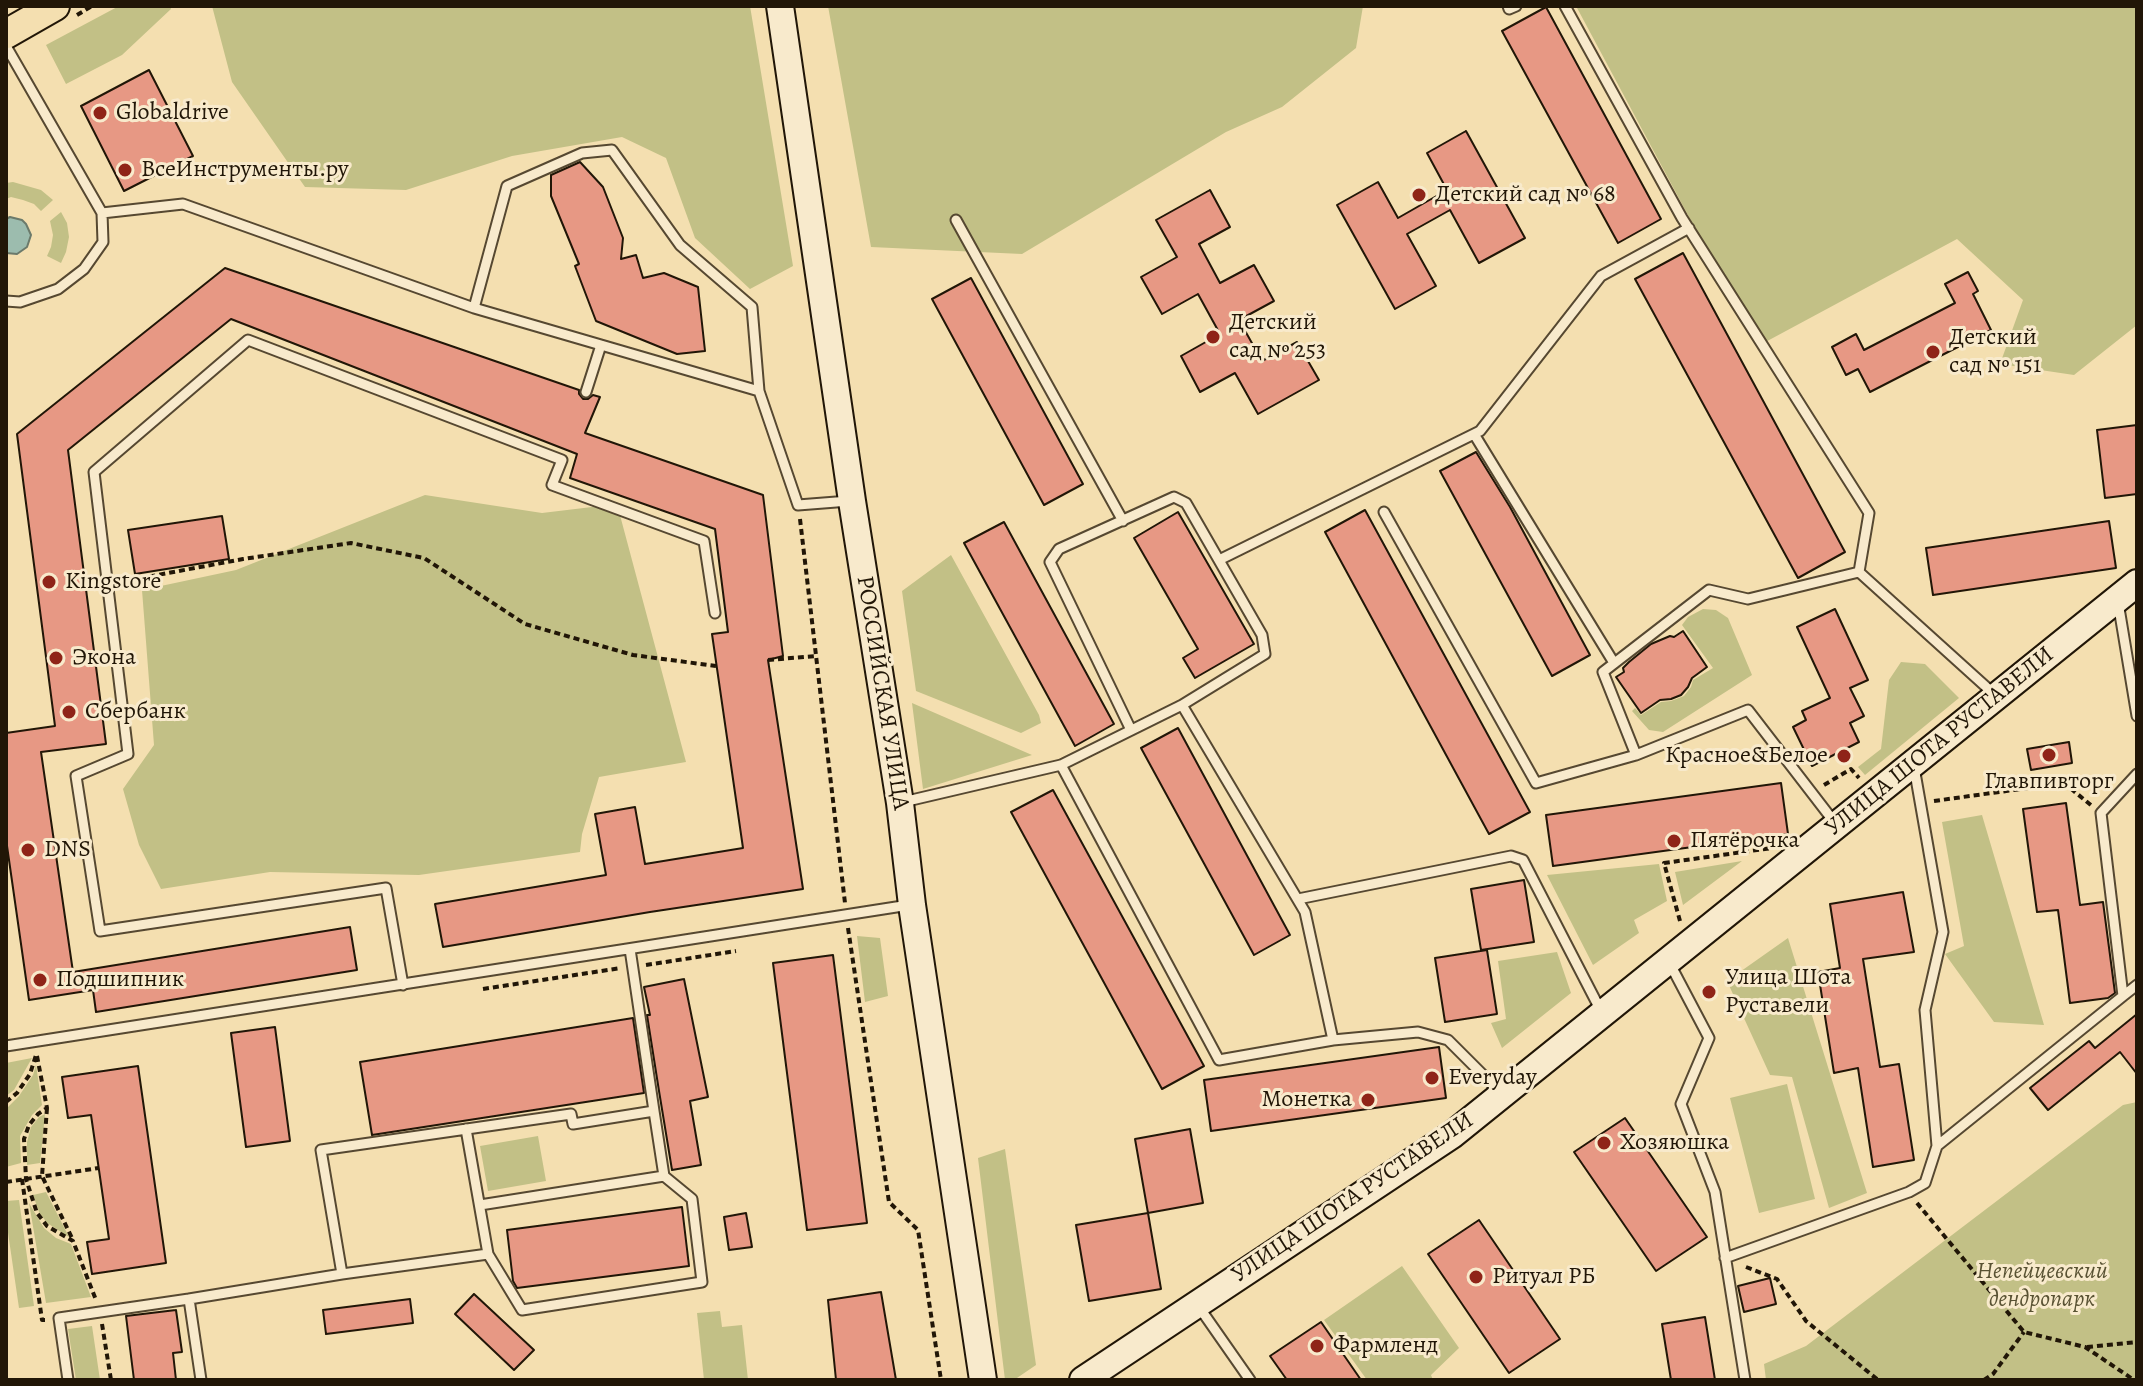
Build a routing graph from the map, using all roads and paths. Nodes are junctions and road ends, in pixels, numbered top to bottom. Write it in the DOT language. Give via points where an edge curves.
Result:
graph roads {
  1 [pos="55,6"];
  2 [pos="780,6"];
  3 [pos="1508,6"];
  4 [pos="1516,6"];
  5 [pos="1565,6"];
  6 [pos="6,34"];
  7 [pos="6,46"];
  8 [pos="102,213"];
  9 [pos="956,220"];
  10 [pos="1689,228"];
  11 [pos="6,301"];
  12 [pos="474,308"];
  13 [pos="601,345"];
  14 [pos="759,391"];
  15 [pos="586,392"];
  16 [pos="1474,434"];
  17 [pos="852,501"];
  18 [pos="798,505"];
  19 [pos="1384,512"];
  20 [pos="1123,521"];
  21 [pos="1219,560"];
  22 [pos="1859,572"];
  23 [pos="107,585"];
  24 [pos="2127,591"];
  25 [pos="715,613"];
  26 [pos="816,656"];
  27 [pos="768,660"];
  28 [pos="1614,663"];
  29 [pos="716,666"];
  30 [pos="1996,696"];
  31 [pos="1182,705"];
  32 [pos="2137,716"];
  33 [pos="1131,730"];
  34 [pos="1636,755"];
  35 [pos="1913,763"];
  36 [pos="1061,765"];
  37 [pos="2137,774"];
  38 [pos="1863,782"];
  39 [pos="1811,793"];
  40 [pos="900,803"];
  41 [pos="1920,803"];
  42 [pos="2101,813"];
  43 [pos="1836,825"];
  44 [pos="1780,847"];
  45 [pos="1298,899"];
  46 [pos="912,905"];
  47 [pos="846,915"];
  48 [pos="1680,921"];
  49 [pos="630,949"];
  50 [pos="736,951"];
  51 [pos="1669,962"];
  52 [pos="632,967"];
  53 [pos="403,985"];
  54 [pos="2137,985"];
  55 [pos="474,990"];
  56 [pos="2123,996"];
  57 [pos="1602,1014"];
  58 [pos="1333,1040"];
  59 [pos="6,1046"];
  60 [pos="1503,1094"];
  61 [pos="6,1102"];
  62 [pos="47,1108"];
  63 [pos="654,1111"];
  64 [pos="466,1129"];
  65 [pos="1937,1146"];
  66 [pos="99,1168"];
  67 [pos="42,1176"];
  68 [pos="664,1176"];
  69 [pos="24,1179"];
  70 [pos="6,1182"];
  71 [pos="1909,1192"];
  72 [pos="480,1205"];
  73 [pos="73,1241"];
  74 [pos="488,1254"];
  75 [pos="1725,1258"];
  76 [pos="342,1274"];
  77 [pos="189,1299"];
  78 [pos="1197,1304"];
  79 [pos="100,1312"];
  80 [pos="59,1318"];
  81 [pos="2024,1332"];
  82 [pos="2137,1342"];
  83 [pos="2085,1347"];
  84 [pos="68,1380"];
  85 [pos="111,1380"];
  86 [pos="201,1380"];
  87 [pos="941,1380"];
  88 [pos="983,1380"];
  89 [pos="1083,1380"];
  90 [pos="1250,1380"];
  91 [pos="1745,1380"];
  92 [pos="1878,1380"];
  93 [pos="1984,1380"];
  94 [pos="2134,1380"];
  1 -- 6 [label="main road"];
  2 -- 17 [label="main road, РОССИЙСКАЯ УЛИЦА"];
  3 -- 4 [label="lane"];
  5 -- 10 [label="lane"];
  7 -- 8 [label="lane"];
  8 -- 11 [label="lane" via="103,242 84,269 58,289 20,302"];
  8 -- 12 [label="lane" via="183,204"];
  9 -- 20 [label="lane"];
  10 -- 16 [label="lane" via="1601,276"];
  10 -- 22 [label="lane" via="1869,513"];
  12 -- 13 [label="lane"];
  12 -- 14 [label="lane" via="507,186 582,153 612,150 680,245 752,307"];
  13 -- 14 [label="lane"];
  13 -- 15 [label="lane"];
  14 -- 18 [label="lane"];
  16 -- 21 [label="lane"];
  16 -- 28 [label="lane"];
  17 -- 18 [label="lane"];
  17 -- 40 [label="main road, РОССИЙСКАЯ УЛИЦА"];
  18 -- 26 [label="path"];
  19 -- 34 [label="lane" via="1536,783"];
  20 -- 21 [label="lane" via="1174,497 1186,503"];
  20 -- 33 [label="lane" via="1059,549 1050,562"];
  21 -- 31 [label="lane" via="1262,635 1265,654"];
  22 -- 28 [label="lane" via="1748,599 1709,590"];
  22 -- 30 [label="lane"];
  23 -- 25 [label="lane" via="94,472 248,340 562,460 552,485 704,541"];
  23 -- 29 [label="path" via="351,543 424,558 525,624 633,655"];
  23 -- 53 [label="lane" via="128,754 76,776 100,931 386,888"];
  24 -- 30 [label="main road, УЛИЦА ШОТА РУСТАВЕЛИ"];
  24 -- 32 [label="lane"];
  26 -- 27 [label="path"];
  26 -- 47 [label="path"];
  28 -- 34 [label="lane" via="1603,672"];
  30 -- 35 [label="main road, УЛИЦА ШОТА РУСТАВЕЛИ"];
  31 -- 33 [label="lane"];
  31 -- 45 [label="lane"];
  33 -- 36 [label="lane"];
  34 -- 39 [label="lane" via="1748,710"];
  35 -- 41 [label="lane"];
  35 -- 43 [label="main road, УЛИЦА ШОТА РУСТАВЕЛИ"];
  36 -- 40 [label="lane"];
  36 -- 58 [label="lane" via="1219,1060"];
  37 -- 42 [label="lane"];
  38 -- 39 [label="path" via="1851,769"];
  39 -- 43 [label="lane"];
  40 -- 46 [label="main road, РОССИЙСКАЯ УЛИЦА"];
  41 -- 42 [label="path" via="2064,783"];
  41 -- 65 [label="lane" via="1943,932 1925,1010"];
  42 -- 56 [label="lane"];
  43 -- 51 [label="main road, УЛИЦА ШОТА РУСТАВЕЛИ"];
  44 -- 48 [label="path" via="1664,863"];
  45 -- 57 [label="lane" via="1511,856 1523,860"];
  45 -- 58 [label="lane"];
  46 -- 47 [label="lane"];
  46 -- 88 [label="main road, РОССИЙСКАЯ УЛИЦА"];
  47 -- 49 [label="lane"];
  47 -- 87 [label="path" via="889,1202 918,1230"];
  49 -- 52 [label="lane"];
  49 -- 53 [label="lane"];
  50 -- 52 [label="path"];
  51 -- 57 [label="main road, УЛИЦА ШОТА РУСТАВЕЛИ"];
  51 -- 75 [label="lane" via="1709,1038 1681,1104 1715,1192"];
  52 -- 55 [label="path"];
  52 -- 63 [label="lane"];
  53 -- 59 [label="lane"];
  54 -- 56 [label="lane"];
  56 -- 65 [label="lane"];
  57 -- 60 [label="main road, УЛИЦА ШОТА РУСТАВЕЛИ"];
  58 -- 60 [label="lane" via="1418,1032 1448,1040"];
  60 -- 78 [label="main road, УЛИЦА ШОТА РУСТАВЕЛИ" via="1452,1135"];
  61 -- 62 [label="path" via="30,1074 37,1054"];
  62 -- 67 [label="path"];
  62 -- 69 [label="path" via="29,1125 24,1139"];
  63 -- 64 [label="lane" via="573,1124 571,1114"];
  63 -- 68 [label="lane"];
  64 -- 72 [label="lane"];
  64 -- 76 [label="lane" via="321,1150"];
  65 -- 71 [label="lane" via="1925,1183"];
  66 -- 67 [label="path"];
  67 -- 69 [label="path"];
  67 -- 73 [label="path"];
  68 -- 72 [label="lane"];
  68 -- 74 [label="lane" via="692,1199 702,1282 522,1310"];
  69 -- 70 [label="path"];
  69 -- 73 [label="path" via="47,1226"];
  69 -- 80 [label="path" via="42,1320"];
  71 -- 75 [label="lane"];
  71 -- 81 [label="path"];
  72 -- 74 [label="lane"];
  73 -- 79 [label="path"];
  74 -- 76 [label="lane"];
  75 -- 91 [label="lane"];
  75 -- 92 [label="path" via="1777,1279 1806,1321"];
  76 -- 77 [label="lane"];
  77 -- 79 [label="lane"];
  77 -- 86 [label="lane"];
  78 -- 89 [label="main road, УЛИЦА ШОТА РУСТАВЕЛИ"];
  78 -- 90 [label="lane"];
  79 -- 80 [label="lane"];
  79 -- 85 [label="path"];
  80 -- 84 [label="lane"];
  81 -- 83 [label="path"];
  81 -- 93 [label="path"];
  82 -- 83 [label="path"];
  83 -- 94 [label="path"];
}
